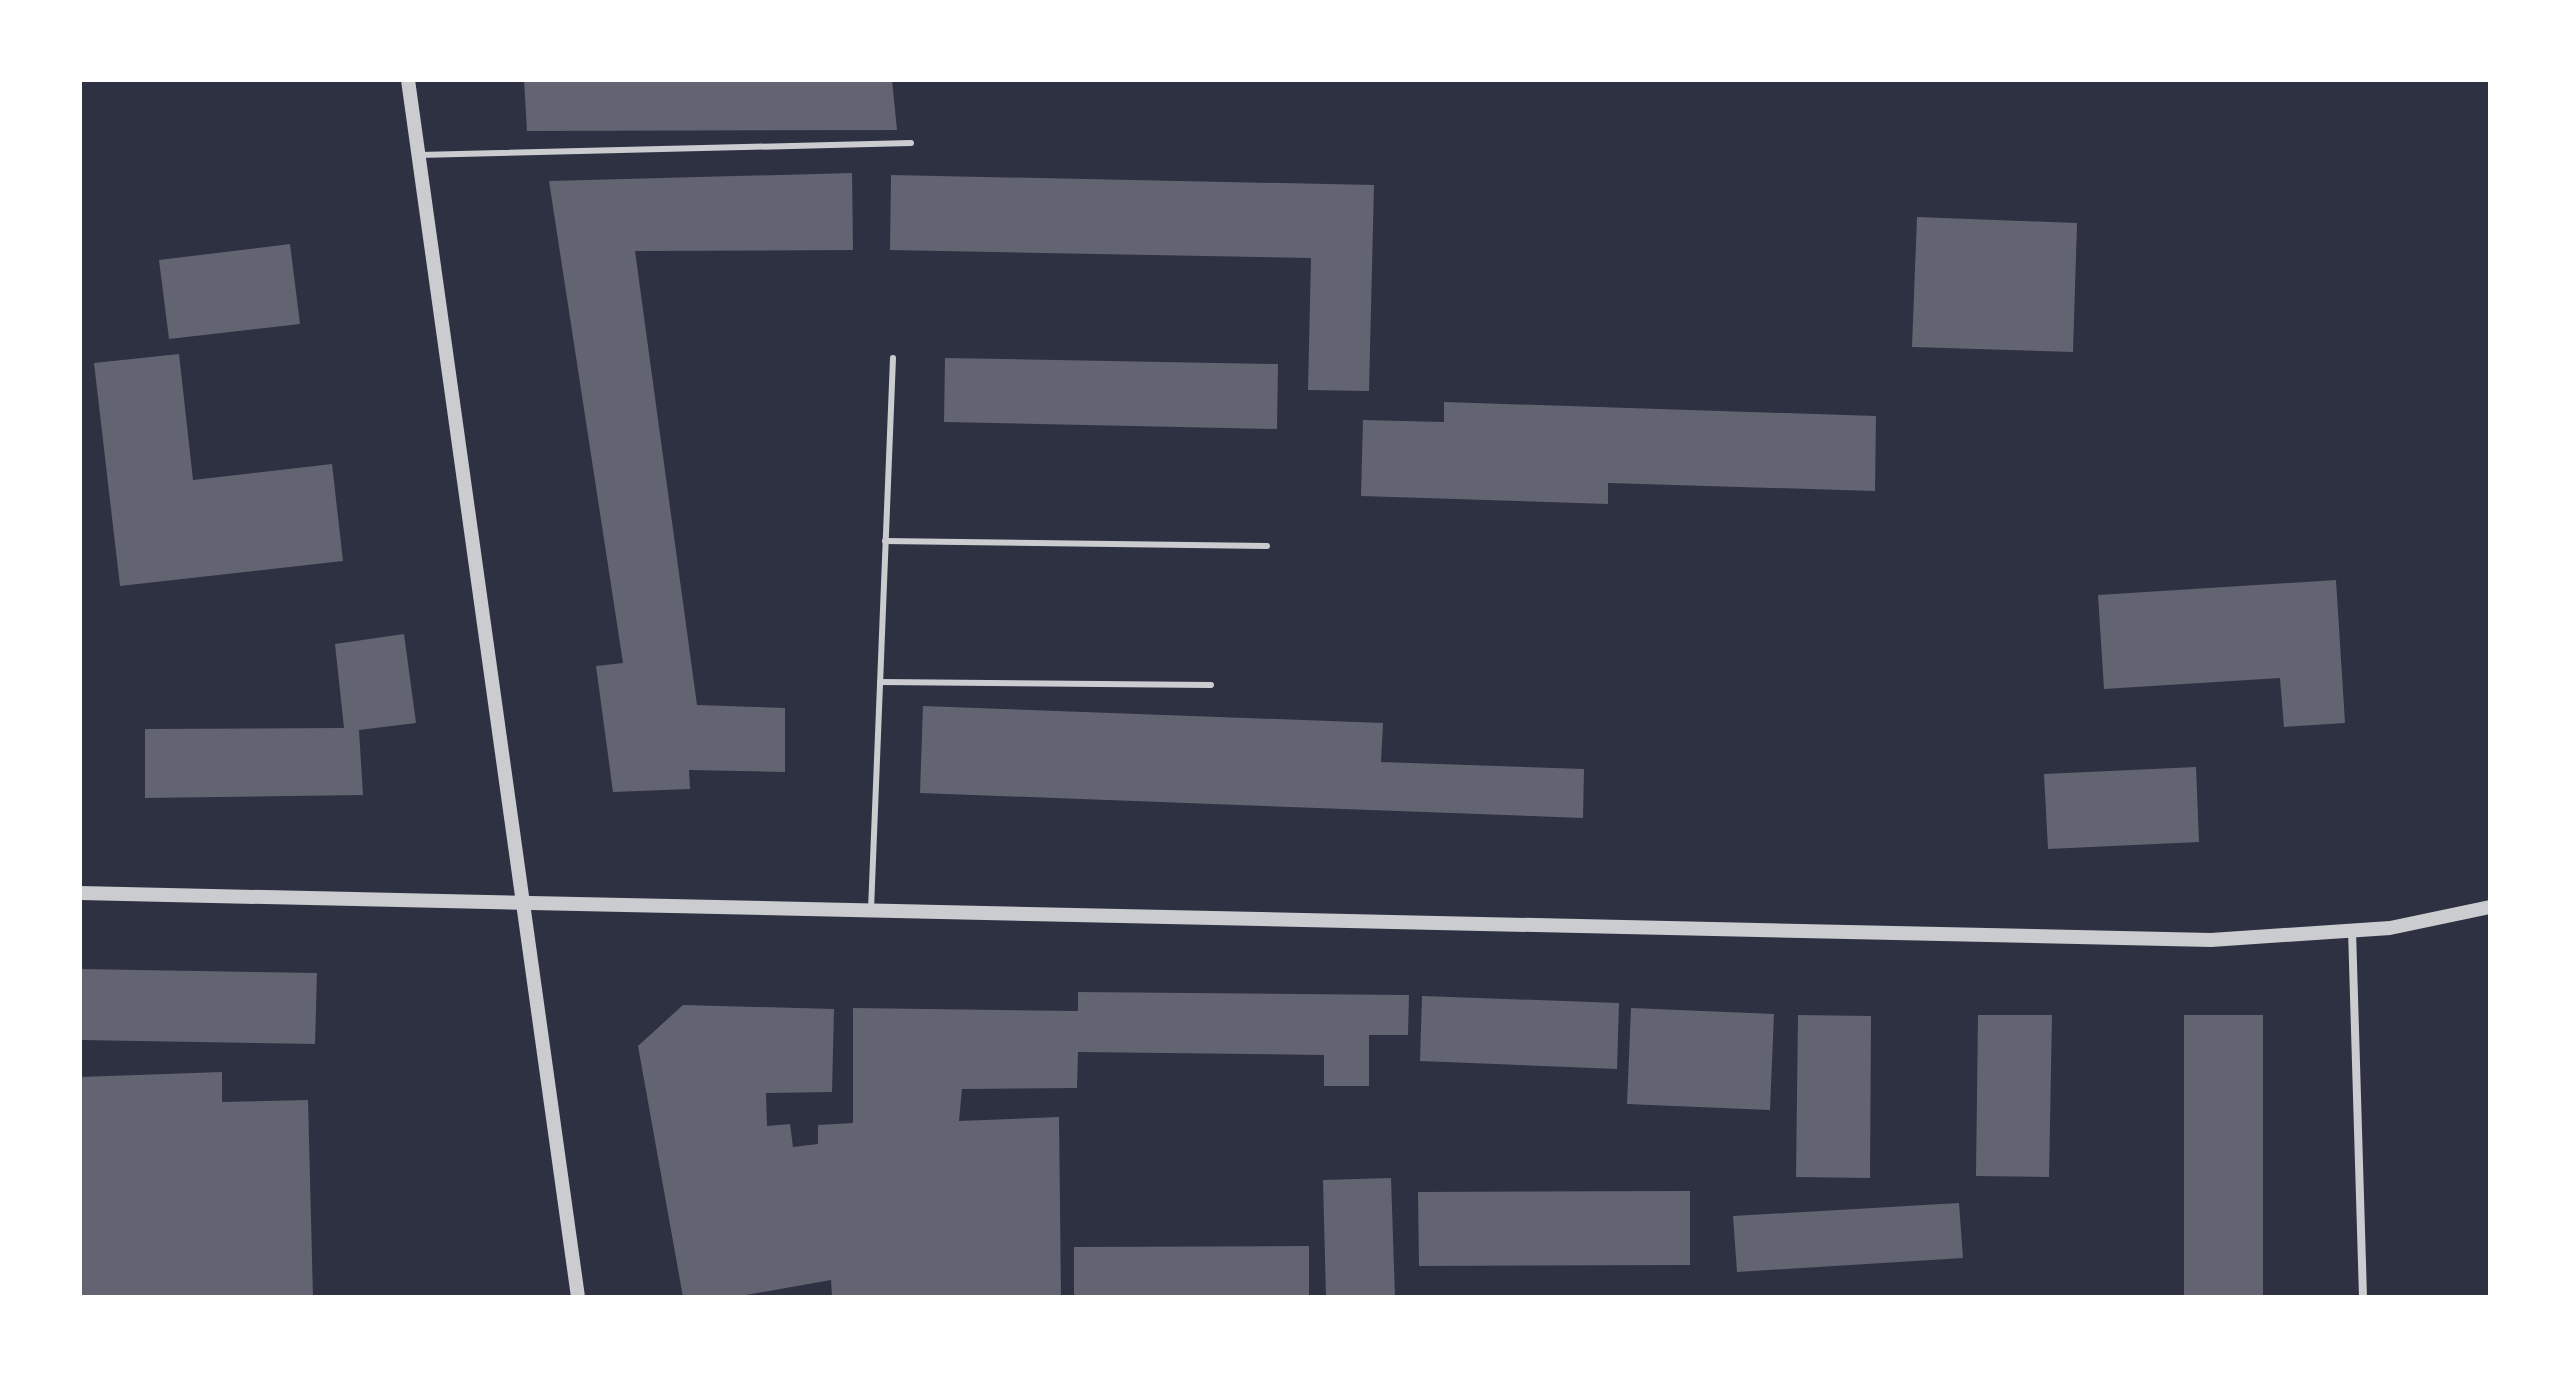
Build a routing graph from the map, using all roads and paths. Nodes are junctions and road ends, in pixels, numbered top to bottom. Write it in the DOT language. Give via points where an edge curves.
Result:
graph roads {
  1 [pos="408,80"];
  2 [pos="911,143"];
  3 [pos="419,155"];
  4 [pos="893,358"];
  5 [pos="885,541"];
  6 [pos="1267,546"];
  7 [pos="880,682"];
  8 [pos="1211,685"];
  9 [pos="80,893"];
  10 [pos="521,902"];
  11 [pos="2490,907"];
  12 [pos="871,910"];
  13 [pos="2352,930"];
  14 [pos="578,1297"];
  15 [pos="2363,1297"];
  1 -- 3 [label="street"];
  2 -- 3 [label="lane"];
  3 -- 10 [label="street"];
  4 -- 5 [label="lane"];
  5 -- 6 [label="lane"];
  5 -- 7 [label="lane"];
  7 -- 8 [label="lane"];
  7 -- 12 [label="lane"];
  9 -- 10 [label="street"];
  10 -- 12 [label="street"];
  10 -- 14 [label="street"];
  11 -- 13 [label="street" via="2390,928"];
  12 -- 13 [label="street" via="2195,939"];
  13 -- 15 [label="street"];
}
